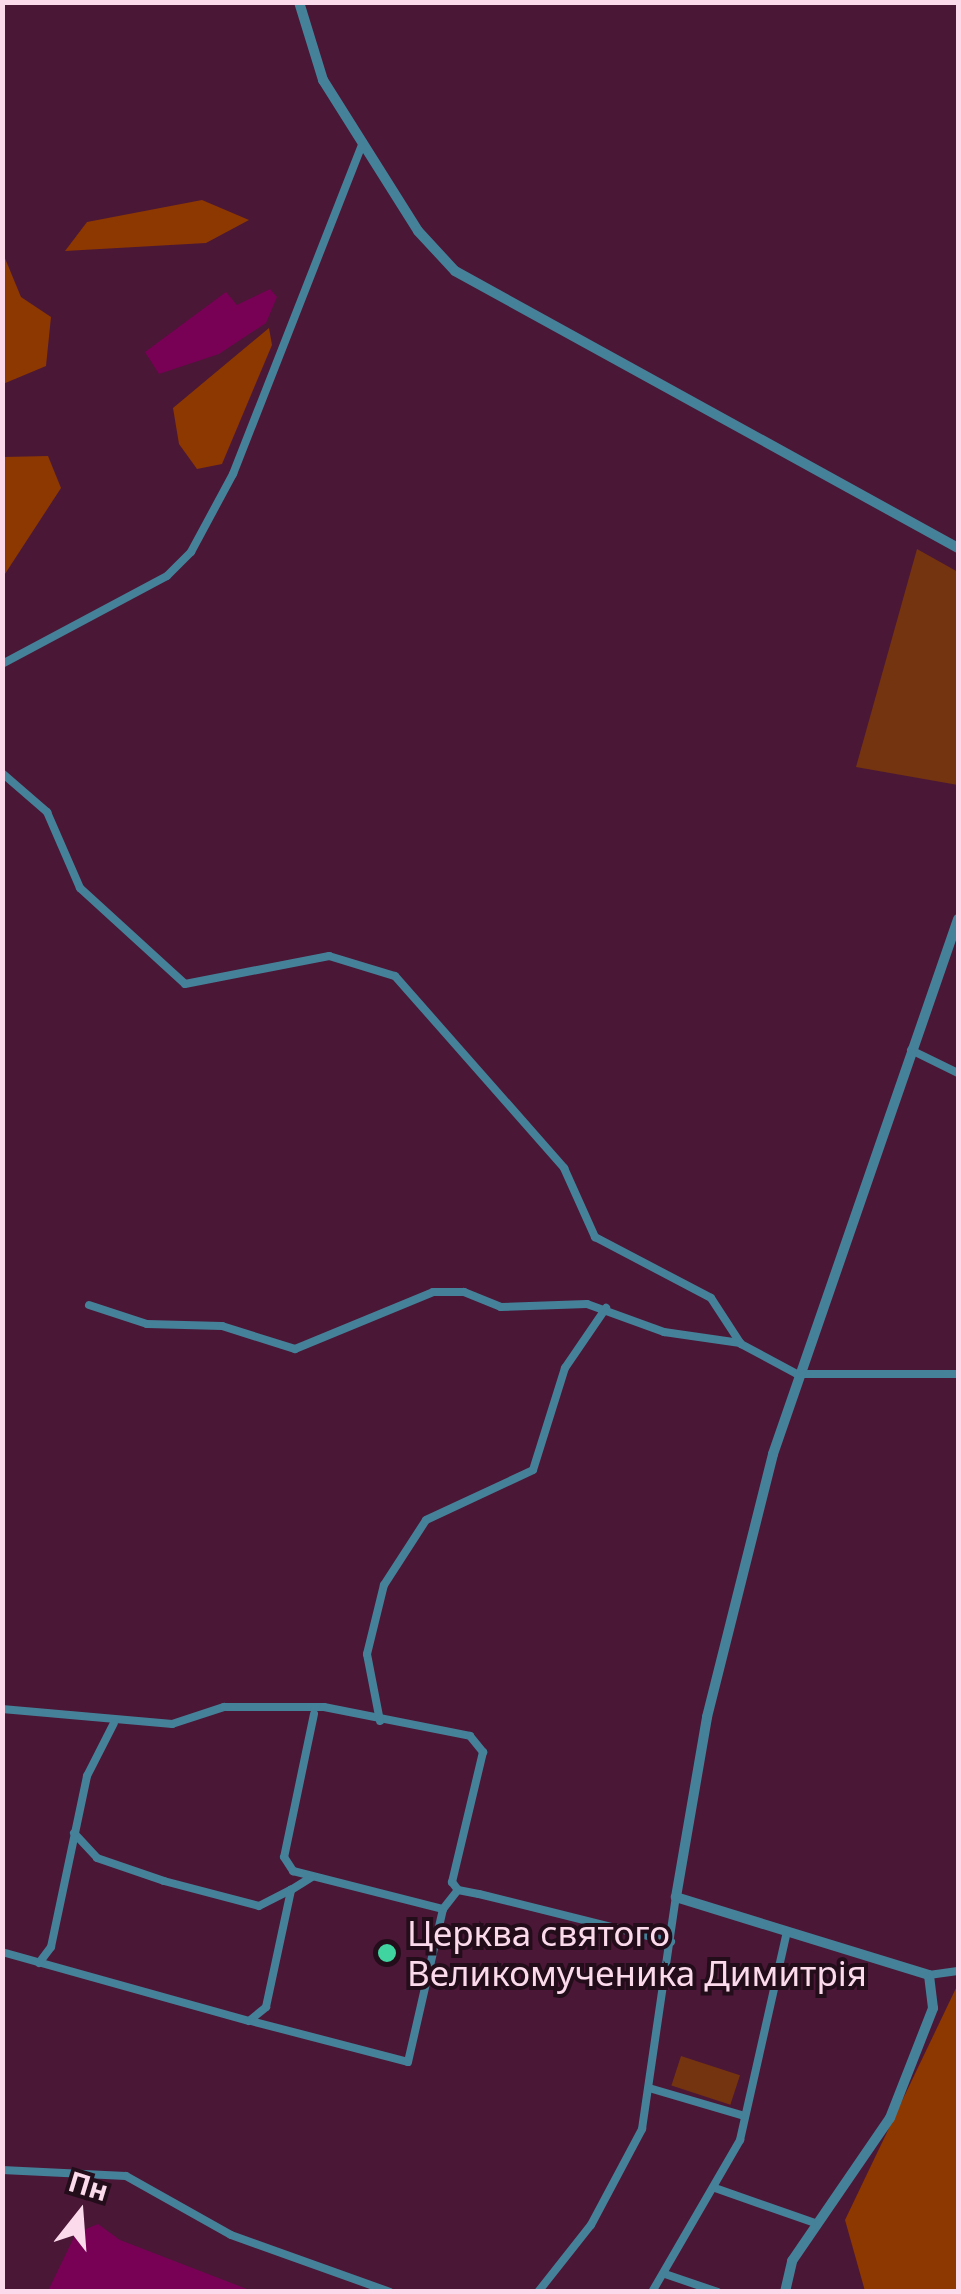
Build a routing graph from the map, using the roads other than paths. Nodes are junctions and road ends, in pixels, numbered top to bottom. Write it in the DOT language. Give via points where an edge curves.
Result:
graph roads {
  1 [pos="299,2"];
  2 [pos="363,143"];
  3 [pos="958,548"];
  4 [pos="2,664"];
  5 [pos="2,773"];
  6 [pos="958,919"];
  7 [pos="911,1050"];
  8 [pos="958,1073"];
  9 [pos="89,1305"];
  10 [pos="606,1308"];
  11 [pos="741,1344"];
  12 [pos="797,1374"];
  13 [pos="958,1374"];
  14 [pos="2,1708"];
  15 [pos="314,1714"];
  16 [pos="380,1720"];
  17 [pos="114,1723"];
  18 [pos="73,1832"];
  19 [pos="316,1876"];
  20 [pos="292,1890"];
  21 [pos="458,1890"];
  22 [pos="676,1897"];
  23 [pos="443,1909"];
  24 [pos="788,1929"];
  25 [pos="672,1942"];
  26 [pos="2,1952"];
  27 [pos="39,1963"];
  28 [pos="958,1970"];
  29 [pos="930,1975"];
  30 [pos="249,2021"];
  31 [pos="649,2088"];
  32 [pos="745,2116"];
  33 [pos="2,2170"];
  34 [pos="714,2188"];
  35 [pos="818,2224"];
  36 [pos="664,2274"];
  37 [pos="390,2292"];
  38 [pos="538,2292"];
  39 [pos="652,2292"];
  40 [pos="718,2292"];
  41 [pos="785,2292"];
  1 -- 2 [label="street" via="323,80"];
  2 -- 3 [label="street" via="455,271"];
  2 -- 4 [label="street" via="233,474 191,552 167,576"];
  5 -- 11 [label="street" via="47,812 80,888 185,984 328,956 395,976 564,1168 595,1237 710,1298"];
  6 -- 7 [label="street"];
  7 -- 8 [label="street"];
  7 -- 12 [label="street"];
  9 -- 10 [label="street" via="147,1324 222,1326 295,1349 433,1292 501,1307"];
  10 -- 11 [label="street" via="664,1332"];
  10 -- 16 [label="street" via="564,1368 533,1470 426,1520 384,1585 366,1654"];
  11 -- 12 [label="street"];
  12 -- 13 [label="street"];
  12 -- 22 [label="street" via="720,1658"];
  14 -- 17 [label="street"];
  15 -- 16 [label="street" via="324,1707"];
  15 -- 17 [label="street" via="224,1707 172,1724"];
  15 -- 19 [label="street" via="284,1857 293,1871"];
  16 -- 21 [label="street" via="480,1742"];
  17 -- 18 [label="street"];
  18 -- 20 [label="street" via="97,1858 164,1881 259,1906"];
  18 -- 27 [label="street" via="52,1947"];
  19 -- 20 [label="street"];
  19 -- 23 [label="street"];
  20 -- 30 [label="street" via="266,2007"];
  21 -- 23 [label="street"];
  21 -- 25 [label="street"];
  22 -- 24 [label="street"];
  22 -- 25 [label="street"];
  23 -- 30 [label="street" via="408,2062"];
  24 -- 29 [label="street"];
  24 -- 32 [label="street"];
  25 -- 31 [label="street"];
  26 -- 27 [label="street"];
  27 -- 30 [label="street"];
  28 -- 29 [label="street"];
  29 -- 35 [label="street" via="933,2008 890,2118"];
  31 -- 32 [label="street"];
  31 -- 38 [label="street" via="630,2160"];
  32 -- 34 [label="street"];
  33 -- 37 [label="street" via="126,2176 231,2235"];
  34 -- 35 [label="street"];
  34 -- 36 [label="street"];
  35 -- 41 [label="street"];
  36 -- 39 [label="street"];
  36 -- 40 [label="street"];
}
